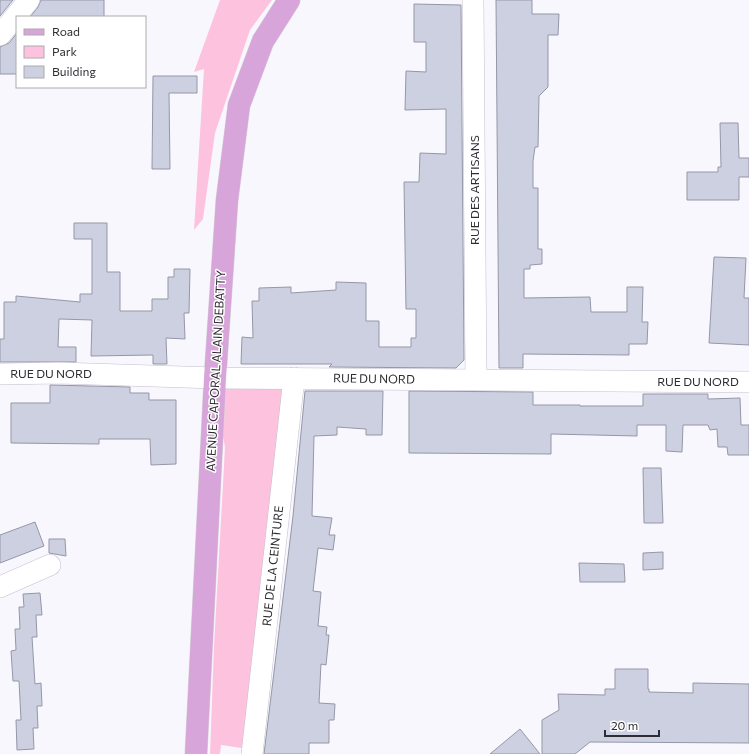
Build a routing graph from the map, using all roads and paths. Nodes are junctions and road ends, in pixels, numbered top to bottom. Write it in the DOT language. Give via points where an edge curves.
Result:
graph roads {
  1 [pos="29,0"];
  2 [pos="289,0"];
  3 [pos="473,0"];
  4 [pos="0,35"];
  5 [pos="0,374"];
  6 [pos="215,378"];
  7 [pos="294,378"];
  8 [pos="476,380"];
  9 [pos="749,382"];
  10 [pos="50,565"];
  11 [pos="0,587"];
  12 [pos="196,754"];
  13 [pos="252,754"];
  1 -- 4 [label="street"];
  2 -- 6 [label="main road, AVENUE CAPORAL ALAIN DEBATTY" via="263,42 239,104 227,200"];
  3 -- 8 [label="street, RUE DES ARTISANS"];
  5 -- 6 [label="street, RUE DU NORD" via="59,373"];
  6 -- 7 [label="street, RUE DU NORD"];
  6 -- 12 [label="main road, AVENUE CAPORAL ALAIN DEBATTY"];
  7 -- 8 [label="street, RUE DU NORD"];
  7 -- 13 [label="street, RUE DE LA CEINTURE"];
  8 -- 9 [label="street, RUE DU NORD"];
  10 -- 11 [label="street"];
}
